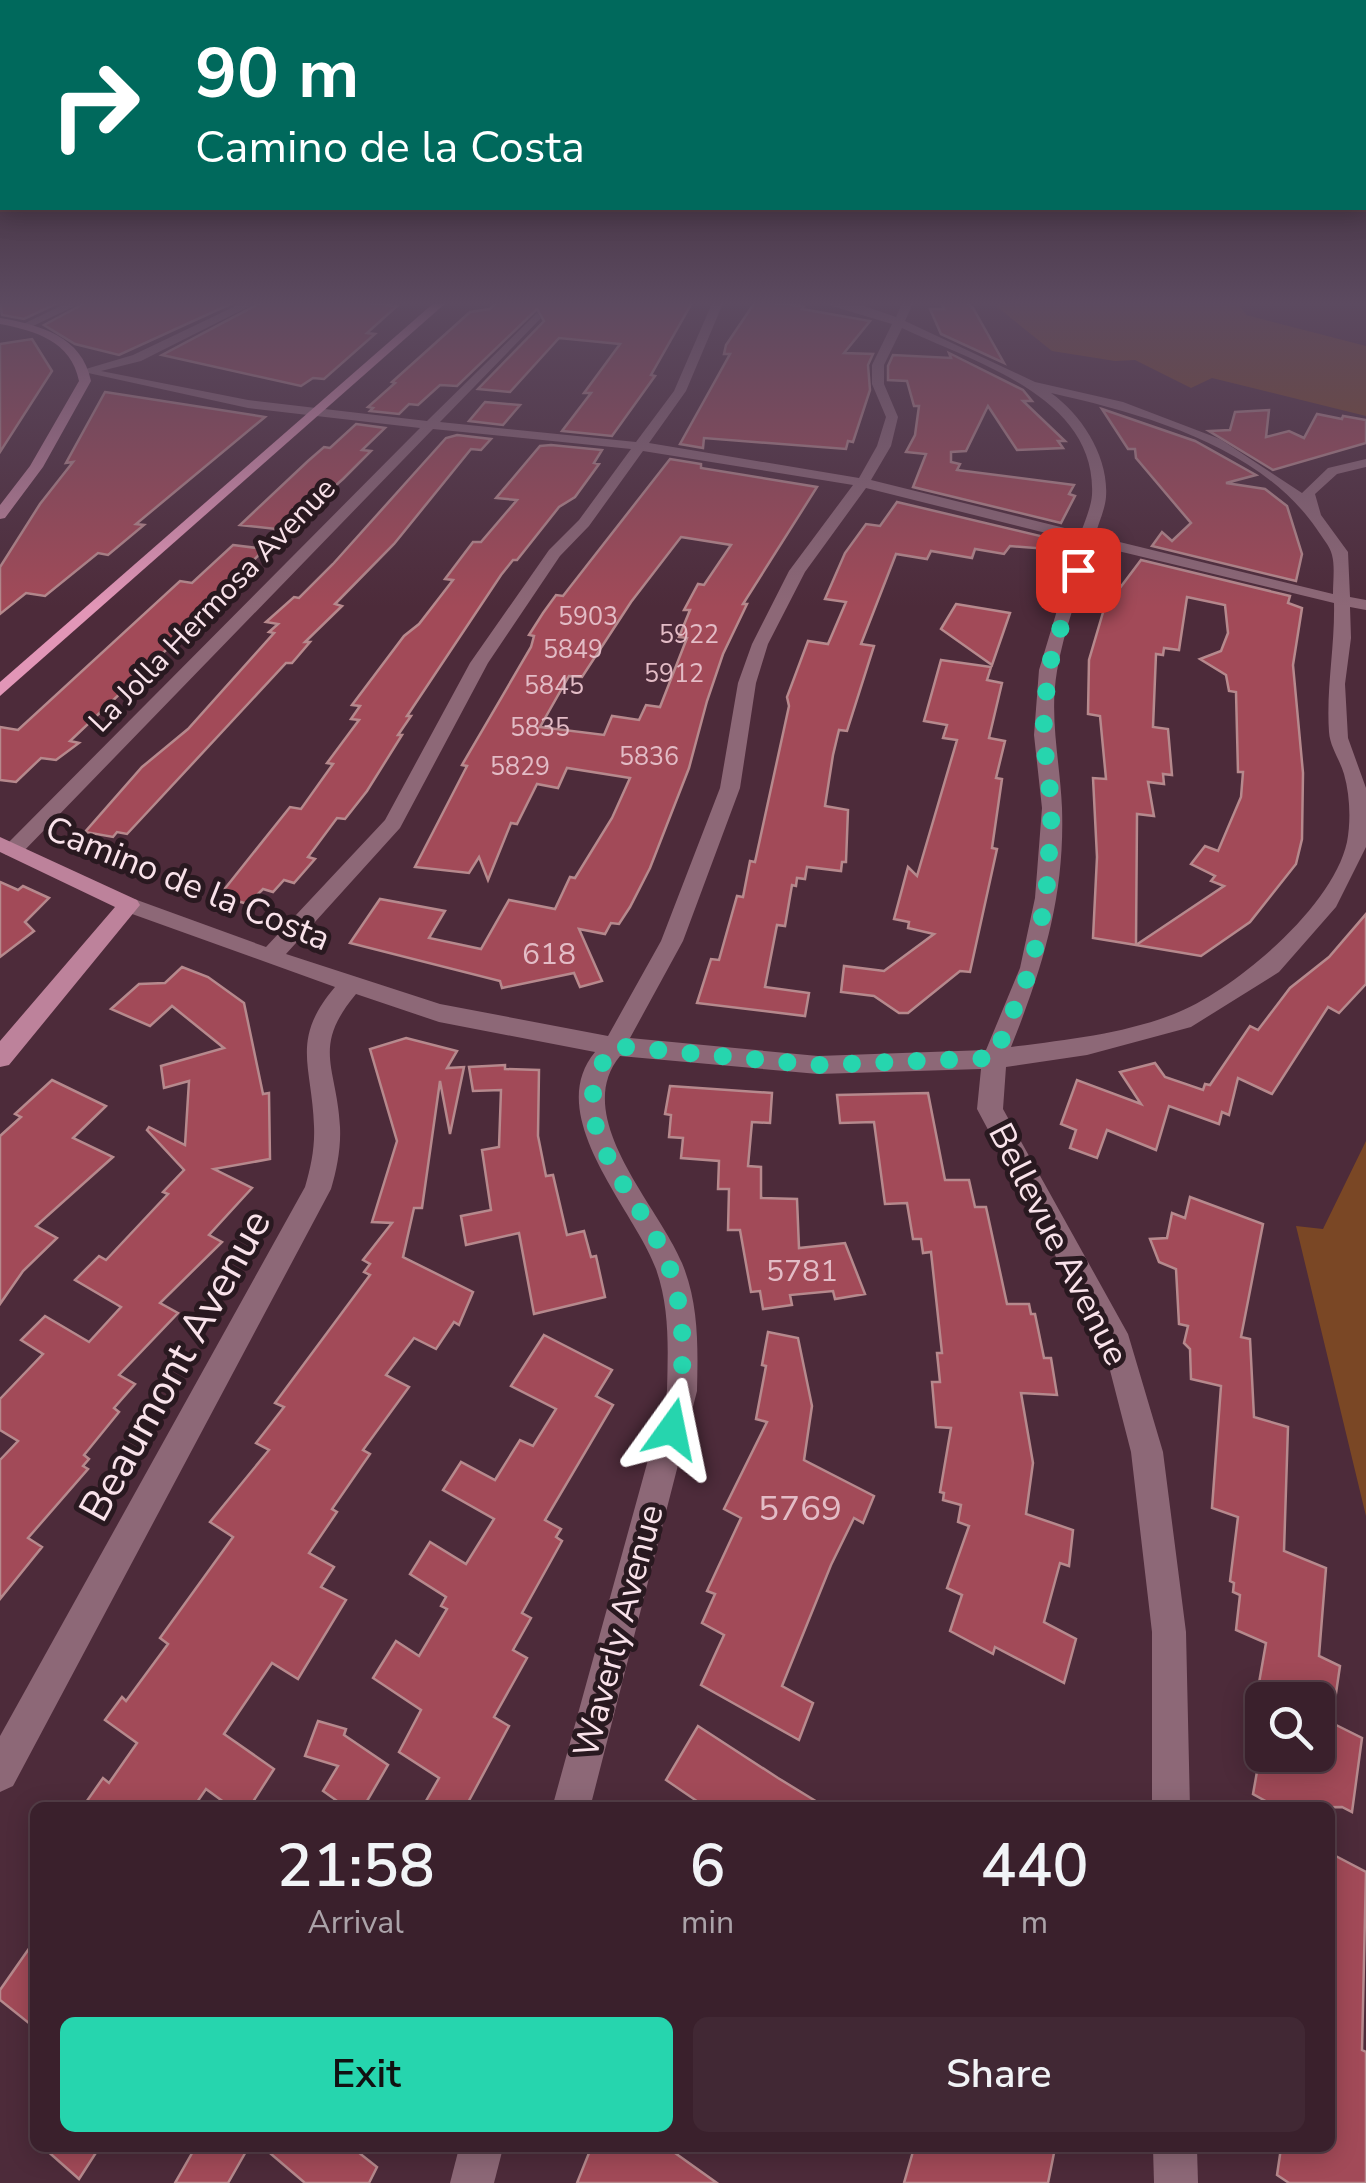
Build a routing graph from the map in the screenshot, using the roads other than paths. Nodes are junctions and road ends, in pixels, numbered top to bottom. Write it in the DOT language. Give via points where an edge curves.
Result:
graph roads {
  1 [pos="73,403"];
  2 [pos="252,403"];
  3 [pos="326,403"];
  4 [pos="450,403"];
  5 [pos="672,403"];
  6 [pos="886,403"];
  7 [pos="1056,403"];
  8 [pos="1109,403"];
  9 [pos="316,412"];
  10 [pos="428,424"];
  11 [pos="640,448"];
  12 [pos="1366,463"];
  13 [pos="862,481"];
  14 [pos="1315,514"];
  15 [pos="0,515"];
  16 [pos="1088,537"];
  17 [pos="1340,600"];
  18 [pos="1366,605"];
  19 [pos="0,691"];
  20 [pos="7,847"];
  21 [pos="129,905"];
  22 [pos="270,957"];
  23 [pos="350,985"];
  24 [pos="614,1046"];
  25 [pos="0,1058"];
  26 [pos="994,1058"];
  27 [pos="0,1773"];
  28 [pos="574,1802"];
  29 [pos="1171,1802"];
  30 [pos="481,2152"];
  31 [pos="1176,2152"];
  32 [pos="472,2183"];
  33 [pos="1176,2183"];
  1 -- 15 [label="street"];
  2 -- 9 [label="street"];
  3 -- 9 [label="main road"];
  4 -- 10 [label="street, La Jolla Hermosa Avenue"];
  5 -- 11 [label="street"];
  6 -- 13 [label="street, Waverly Avenue" via="892,417 884,446"];
  7 -- 16 [label="street, Bellevue Avenue" via="1094,455 1099,497"];
  8 -- 14 [label="street, Camino de la Costa" via="1214,442 1261,468"];
  9 -- 10 [label="street"];
  9 -- 19 [label="main road"];
  10 -- 11 [label="street"];
  10 -- 20 [label="street, La Jolla Hermosa Avenue" via="267,594"];
  11 -- 13 [label="street"];
  11 -- 22 [label="street" via="554,553 479,663 393,823"];
  12 -- 14 [label="street" via="1318,478 1308,494"];
  13 -- 16 [label="street"];
  13 -- 24 [label="street, Waverly Avenue" via="796,570 760,644 730,788 672,941"];
  14 -- 17 [label="street, Camino de la Costa" via="1340,552"];
  16 -- 17 [label="street" via="1222,576"];
  16 -- 26 [label="street, Bellevue Avenue" via="1048,670 1043,735 1052,808 1046,898 1031,968"];
  17 -- 18 [label="street"];
  17 -- 26 [label="street, Camino de la Costa" via="1339,738 1359,804 1357,844 1328,902 1271,966 1184,1021 1087,1046"];
  20 -- 21 [label="street, Camino de la Costa"];
  21 -- 22 [label="street, Camino de la Costa"];
  21 -- 25 [label="street"];
  22 -- 23 [label="street, Camino de la Costa"];
  23 -- 24 [label="street, Camino de la Costa" via="439,1012"];
  23 -- 27 [label="street, Beaumont Avenue" via="316,1034 328,1154 318,1189"];
  24 -- 26 [label="street, Camino de la Costa" via="818,1065"];
  24 -- 28 [label="street, Waverly Avenue" via="599,1064 590,1099 601,1143 669,1266 684,1327 682,1391"];
  26 -- 29 [label="street, Bellevue Avenue" via="990,1109 1118,1344 1147,1452 1169,1632"];
  30 -- 32 [label="street"];
  31 -- 33 [label="street"];
}
